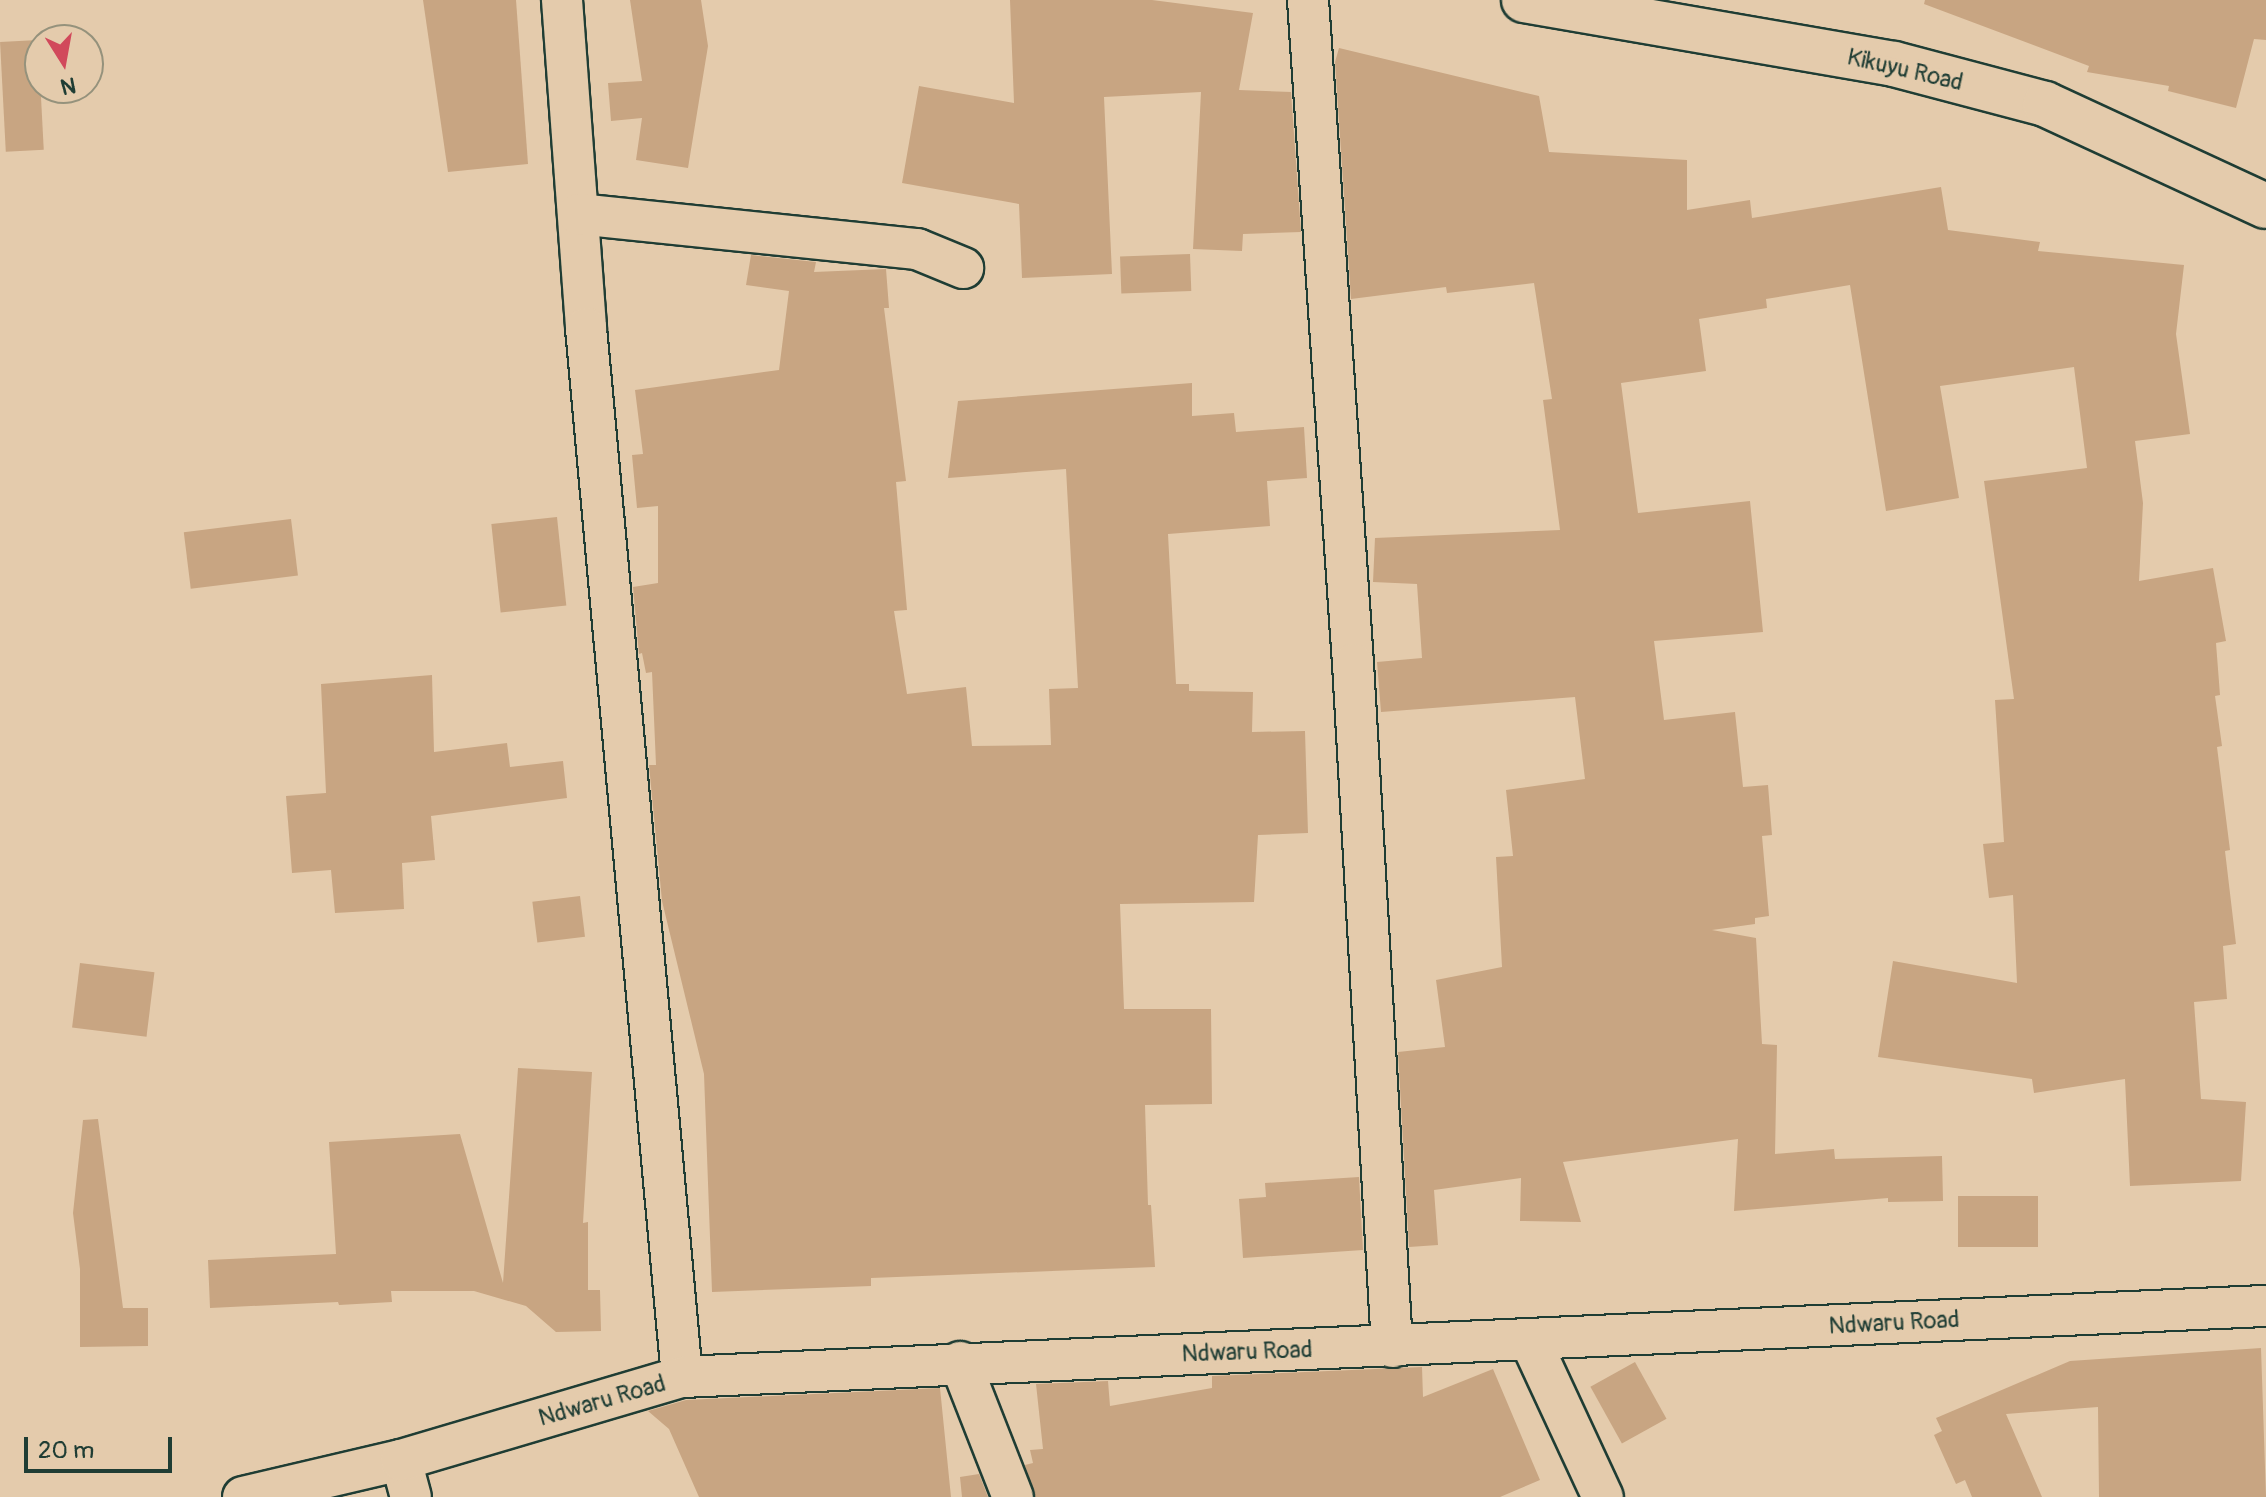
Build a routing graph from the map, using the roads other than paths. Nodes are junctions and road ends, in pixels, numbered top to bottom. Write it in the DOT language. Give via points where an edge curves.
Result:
graph roads {
  1 [pos="562,0"];
  2 [pos="1308,0"];
  3 [pos="1524,0"];
  4 [pos="2266,206"];
  5 [pos="578,214"];
  6 [pos="963,268"];
  7 [pos="2266,1306"];
  8 [pos="1530,1340"];
  9 [pos="1392,1347"];
  10 [pos="960,1362"];
  11 [pos="682,1377"];
  12 [pos="406,1478"];
  13 [pos="243,1497"];
  14 [pos="1013,1497"];
  15 [pos="1603,1497"];
  1 -- 5 [label="street"];
  2 -- 9 [label="street"];
  3 -- 4 [label="main road, Kikuyu Road" via="1894,64 2045,104"];
  5 -- 6 [label="street" via="917,249"];
  5 -- 11 [label="street"];
  7 -- 8 [label="street, Ndwaru Road"];
  8 -- 9 [label="street, Ndwaru Road"];
  8 -- 15 [label="street"];
  9 -- 10 [label="street, Ndwaru Road"];
  10 -- 11 [label="street, Ndwaru Road"];
  10 -- 14 [label="street"];
  11 -- 12 [label="street, Ndwaru Road"];
  12 -- 13 [label="street, Ndwaru Road"];
}
